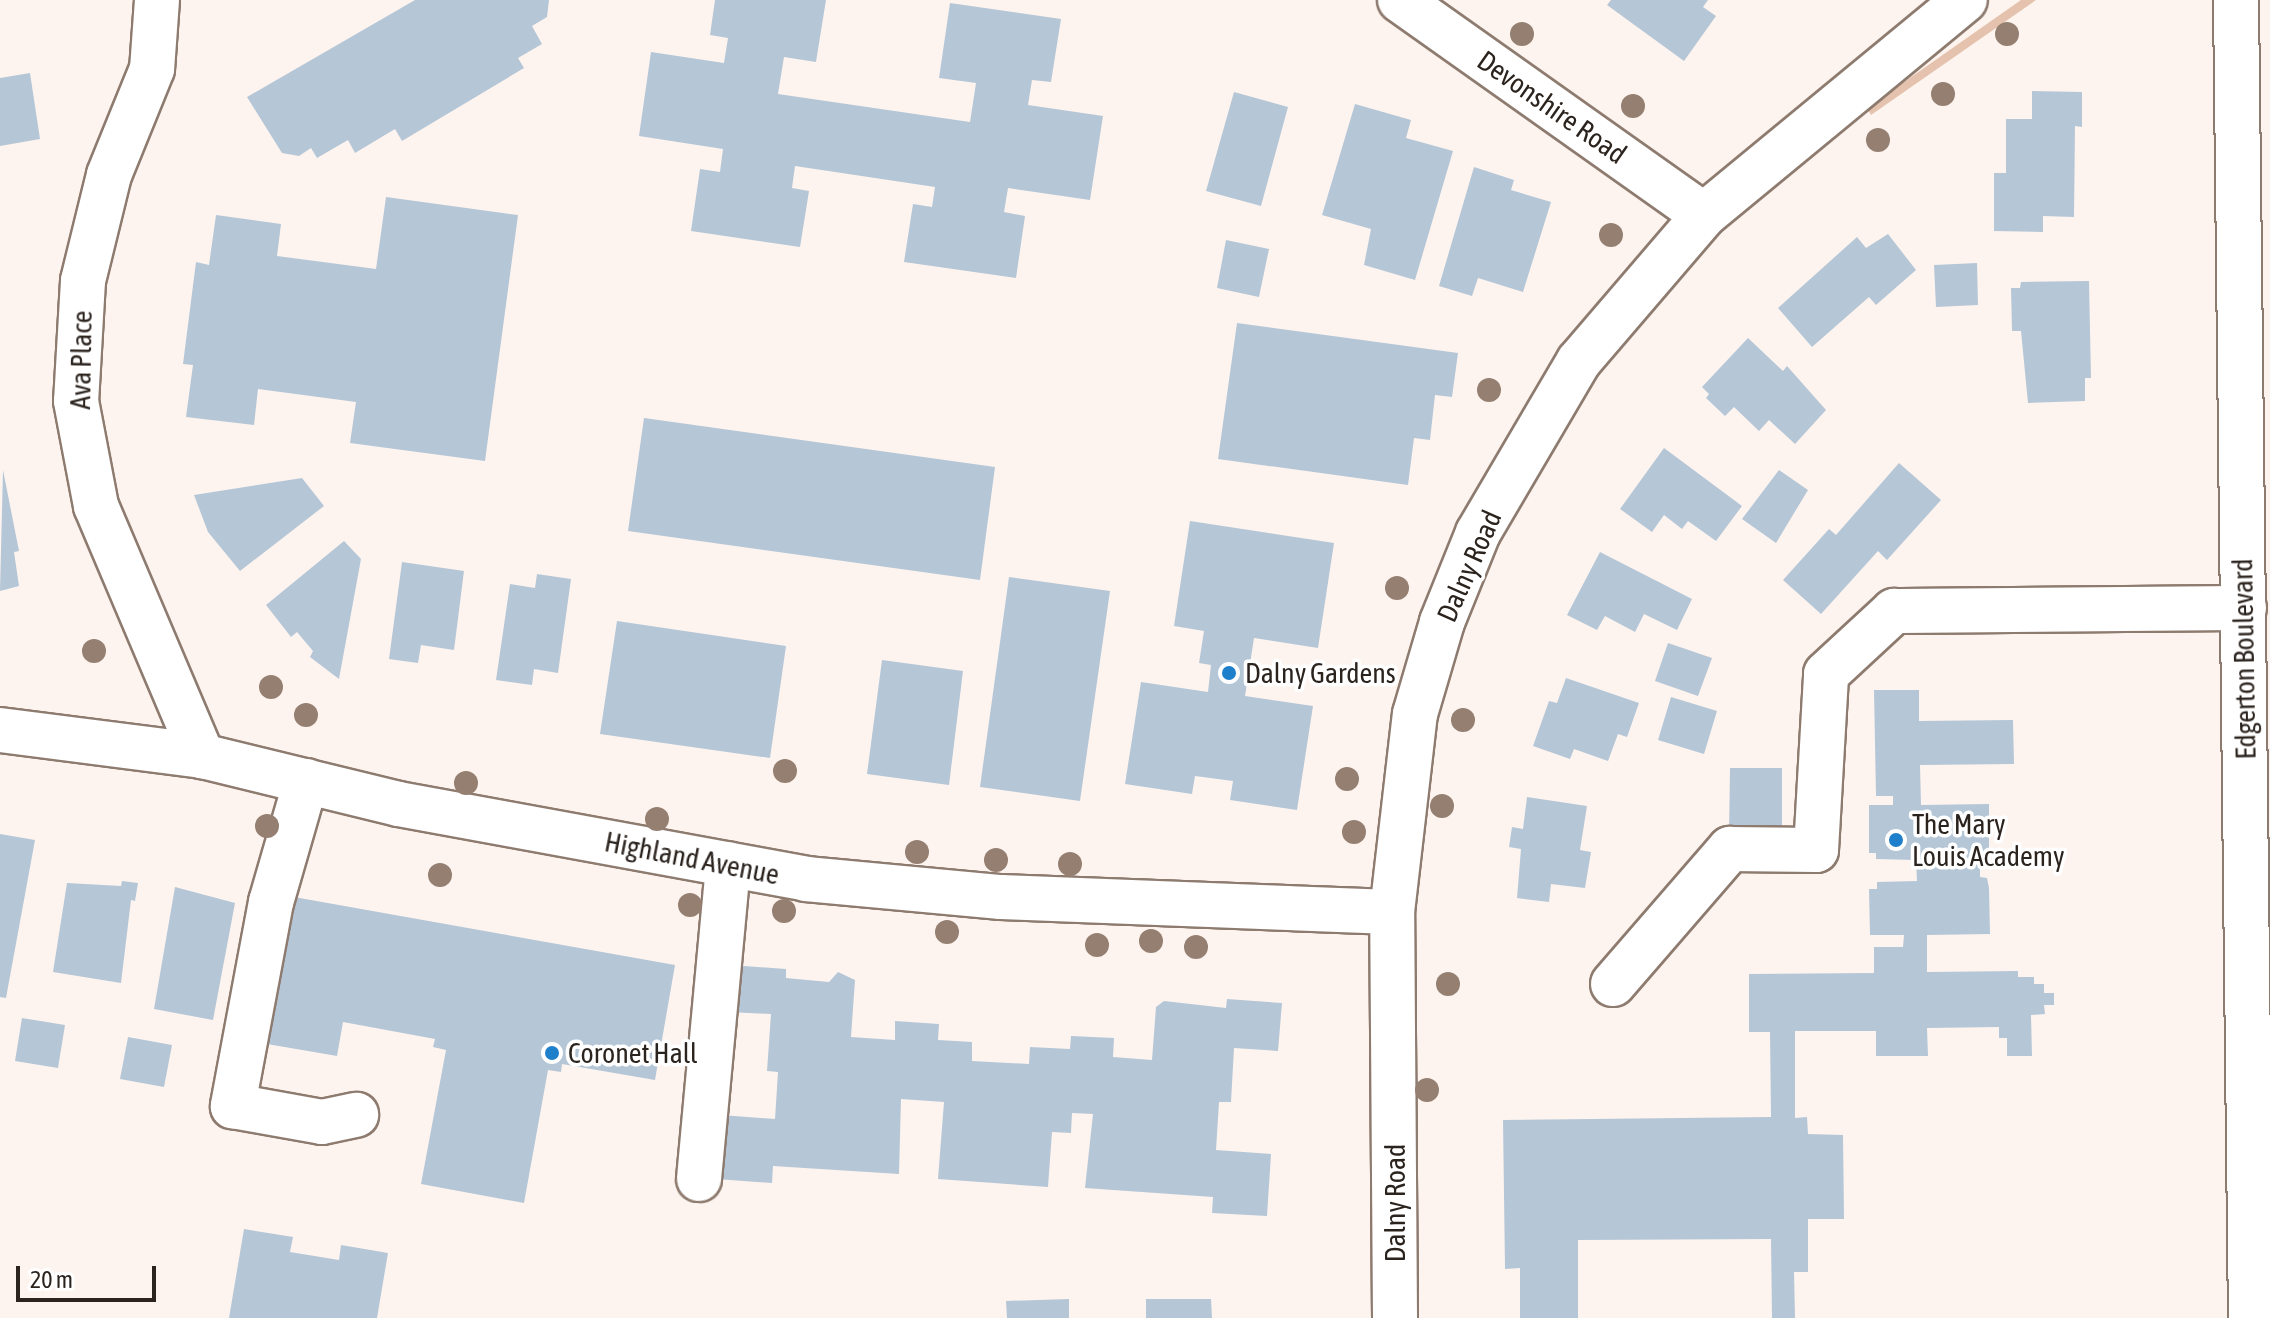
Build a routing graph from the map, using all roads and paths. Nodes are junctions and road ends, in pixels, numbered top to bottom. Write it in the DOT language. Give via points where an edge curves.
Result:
graph roads {
  1 [pos="157,0"];
  2 [pos="1400,0"];
  3 [pos="1965,0"];
  4 [pos="2236,0"];
  5 [pos="1704,215"];
  6 [pos="2244,608"];
  7 [pos="0,730"];
  8 [pos="202,756"];
  9 [pos="306,781"];
  10 [pos="728,864"];
  11 [pos="1392,912"];
  12 [pos="1613,984"];
  13 [pos="356,1115"];
  14 [pos="699,1179"];
  15 [pos="1395,1318"];
  16 [pos="2251,1318"];
  1 -- 8 [label="street, Ava Place" via="152,69 109,175 83,281 76,401 96,506"];
  2 -- 5 [label="street, Devonshire Road"];
  3 -- 5 [label="street, Dalny Road"];
  4 -- 6 [label="street, Edgerton Boulevard"];
  5 -- 11 [label="street, Dalny Road" via="1579,361 1478,533 1442,622 1415,714"];
  6 -- 12 [label="street" via="1894,611 1826,674 1816,850 1730,849"];
  6 -- 16 [label="street, Edgerton Boulevard"];
  7 -- 8 [label="street, Highland Avenue"];
  8 -- 9 [label="street, Highland Avenue"];
  9 -- 10 [label="street, Highland Avenue" via="399,804"];
  9 -- 13 [label="street" via="271,902 233,1106 322,1122"];
  10 -- 11 [label="street, Highland Avenue" via="806,879 1001,897"];
  10 -- 14 [label="street"];
  11 -- 15 [label="street, Dalny Road"];
}
